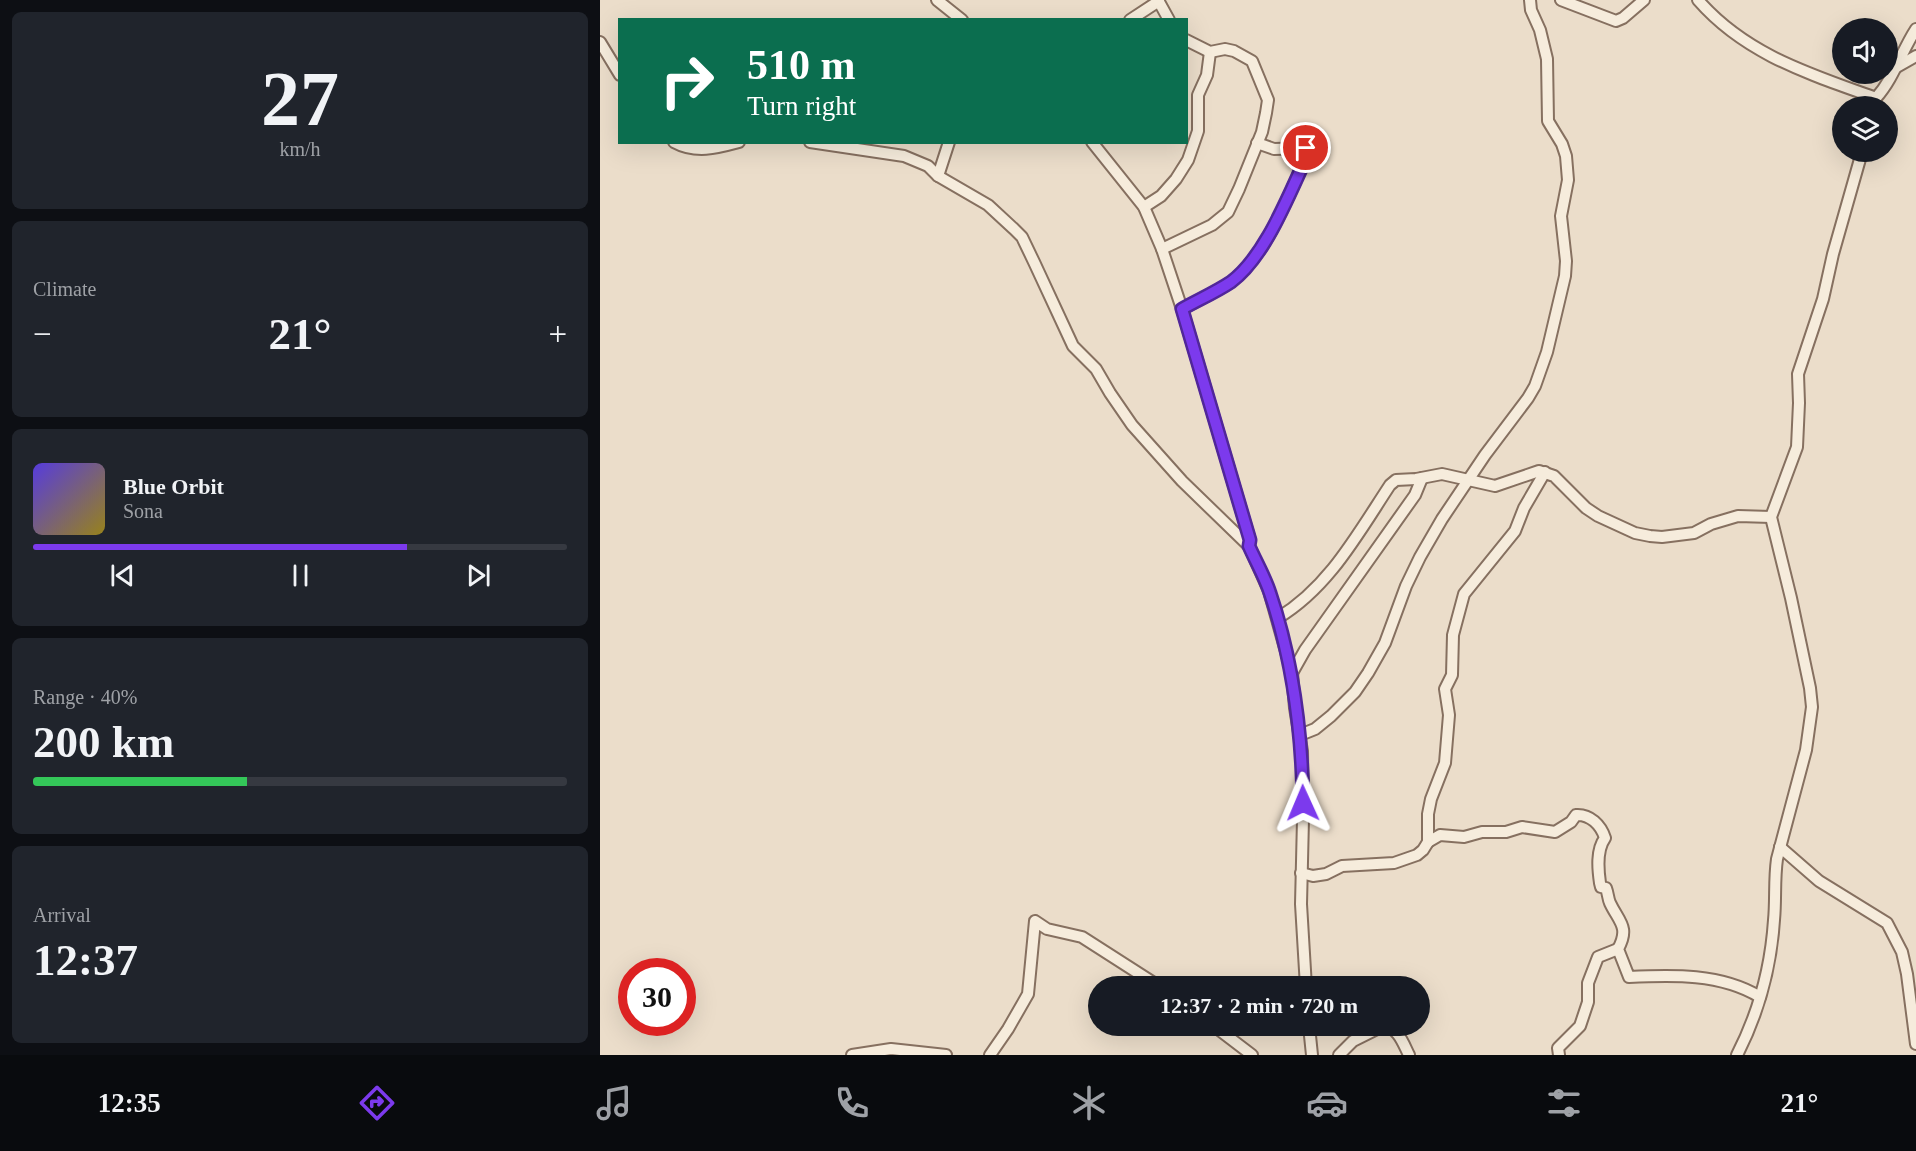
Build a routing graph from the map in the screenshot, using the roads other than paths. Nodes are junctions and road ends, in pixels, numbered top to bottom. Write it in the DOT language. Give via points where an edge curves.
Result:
graph roads {
  1 [pos="936,0"];
  2 [pos="1158,0"];
  3 [pos="1530,0"];
  4 [pos="1561,0"];
  5 [pos="1644,0"];
  6 [pos="1698,0"];
  7 [pos="959,18"];
  8 [pos="1133,18"];
  9 [pos="1168,18"];
  10 [pos="1916,29"];
  11 [pos="1188,41"];
  12 [pos="600,42"];
  13 [pos="1210,52"];
  14 [pos="1916,56"];
  15 [pos="1898,62"];
  16 [pos="1898,66"];
  17 [pos="618,72"];
  18 [pos="1860,96"];
  19 [pos="1257,143"];
  20 [pos="679,144"];
  21 [pos="732,144"];
  22 [pos="823,144"];
  23 [pos="948,144"];
  24 [pos="1094,144"];
  25 [pos="1859,162"];
  26 [pos="938,176"];
  27 [pos="1144,207"];
  28 [pos="1162,249"];
  29 [pos="1182,309"];
  30 [pos="1545,472"];
  31 [pos="1422,478"];
  32 [pos="1471,479"];
  33 [pos="1771,517"];
  34 [pos="1249,546"];
  35 [pos="1278,618"];
  36 [pos="1292,673"];
  37 [pos="1300,735"];
  38 [pos="1428,842"];
  39 [pos="1780,846"];
  40 [pos="1301,873"];
  41 [pos="1618,949"];
  42 [pos="1143,976"];
  43 [pos="1305,976"];
  44 [pos="1760,997"];
  45 [pos="1227,1036"];
  46 [pos="1311,1036"];
  47 [pos="1363,1036"];
  48 [pos="1398,1036"];
  49 [pos="1916,1044"];
  50 [pos="852,1055"];
  51 [pos="946,1055"];
  52 [pos="990,1055"];
  53 [pos="1252,1055"];
  54 [pos="1313,1055"];
  55 [pos="1339,1055"];
  56 [pos="1409,1055"];
  57 [pos="1559,1055"];
  58 [pos="1737,1055"];
  1 -- 7 [label="street"];
  2 -- 8 [label="street"];
  2 -- 9 [label="street"];
  3 -- 32 [label="street" via="1547,59 1548,121 1562,144 1568,168 1561,216 1565,276 1535,386"];
  4 -- 5 [label="street" via="1616,21"];
  6 -- 18 [label="street" via="1742,39 1771,58"];
  10 -- 15 [label="street"];
  11 -- 13 [label="street"];
  12 -- 17 [label="street"];
  13 -- 19 [label="street" via="1225,49 1252,61 1268,100"];
  13 -- 27 [label="street" via="1207,75 1198,95 1198,131 1188,160 1161,196"];
  14 -- 16 [label="street"];
  19 -- 28 [label="street" via="1228,212 1212,225"];
  19 -- 29 [label="street" via="1274,148 1306,148 1309,152 1250,263 1231,281"];
  20 -- 21 [label="street" via="695,150"];
  22 -- 26 [label="street" via="904,156 928,166"];
  23 -- 26 [label="street"];
  24 -- 27 [label="street"];
  25 -- 33 [label="street" via="1823,299 1798,374 1797,447"];
  26 -- 34 [label="street" via="988,205 1022,237 1073,346 1096,369 1132,425"];
  27 -- 28 [label="street"];
  28 -- 29 [label="street"];
  29 -- 34 [label="street"];
  30 -- 32 [label="street" via="1495,486"];
  30 -- 33 [label="street" via="1598,516 1650,536 1690,534 1738,516"];
  30 -- 38 [label="street" via="1515,531 1464,594 1453,635 1452,675 1445,689 1449,715 1445,763 1431,799"];
  31 -- 32 [label="street" via="1442,474"];
  31 -- 35 [label="street" via="1396,480 1390,485 1329,575"];
  31 -- 36 [label="street" via="1415,495"];
  32 -- 37 [label="street" via="1442,519 1413,571 1385,642 1368,673 1331,716"];
  33 -- 39 [label="street" via="1812,707 1801,772"];
  34 -- 35 [label="street"];
  35 -- 36 [label="street"];
  36 -- 37 [label="street"];
  37 -- 40 [label="street"];
  38 -- 40 [label="street" via="1417,855 1394,863 1342,867 1313,876"];
  38 -- 41 [label="street" via="1440,835 1464,837 1522,827 1555,832 1576,815 1585,815 1599,825 1605,838 1598,857 1600,887 1606,888 1623,927"];
  39 -- 44 [label="street" via="1774,877 1774,921"];
  39 -- 49 [label="street" via="1819,881 1887,923 1905,963"];
  40 -- 43 [label="street"];
  41 -- 44 [label="street" via="1629,977 1672,975 1722,981"];
  41 -- 57 [label="street" via="1598,957 1588,983 1588,1002 1580,1026 1558,1048"];
  42 -- 52 [label="street" via="1082,937 1047,929 1035,921 1028,994"];
  44 -- 58 [label="street"];
  45 -- 53 [label="street"];
  46 -- 54 [label="street"];
  47 -- 55 [label="street"];
  48 -- 56 [label="street"];
  50 -- 51 [label="street" via="891,1049"];
}
